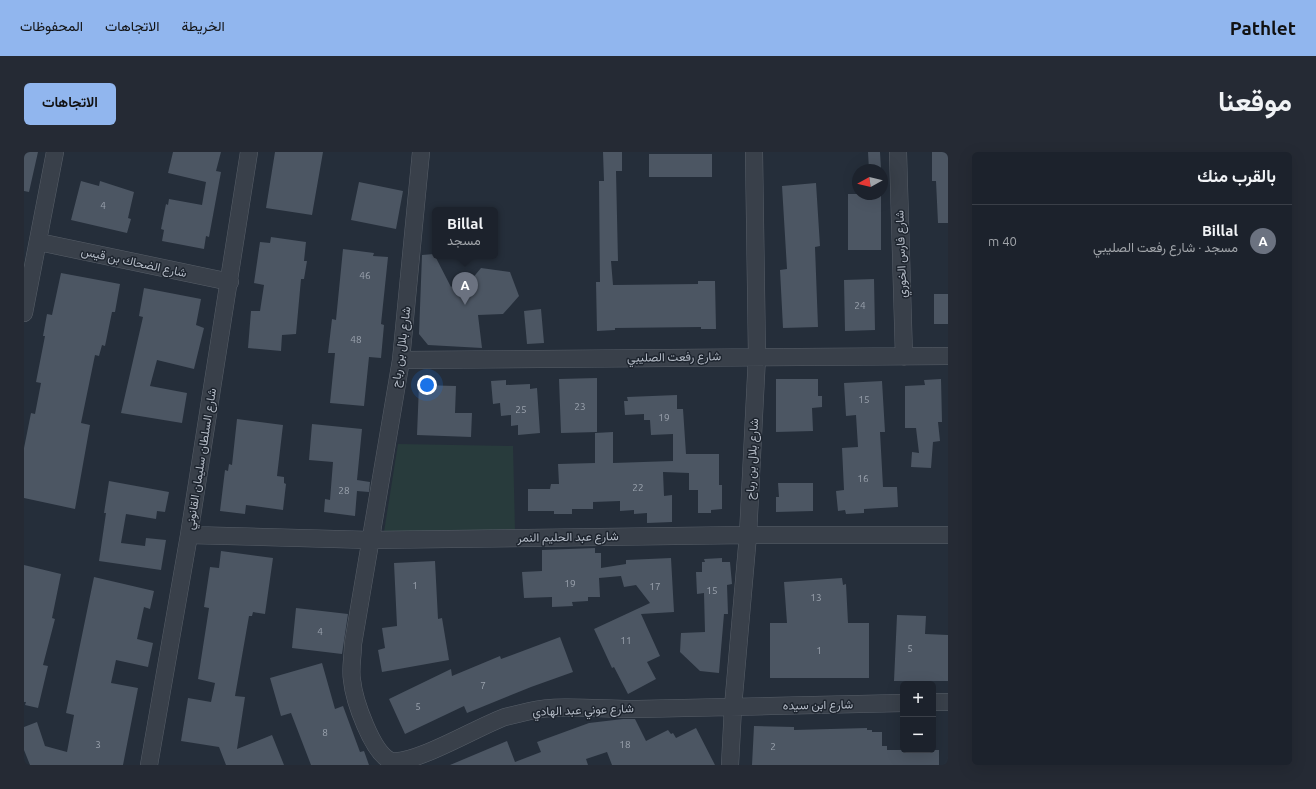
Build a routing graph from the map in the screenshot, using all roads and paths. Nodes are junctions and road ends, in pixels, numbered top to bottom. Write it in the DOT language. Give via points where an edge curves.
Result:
graph roads {
  1 [pos="55,152"];
  2 [pos="249,152"];
  3 [pos="421,152"];
  4 [pos="754,152"];
  5 [pos="898,152"];
  6 [pos="39,242"];
  7 [pos="230,282"];
  8 [pos="24,313"];
  9 [pos="757,356"];
  10 [pos="904,356"];
  11 [pos="948,356"];
  12 [pos="401,360"];
  13 [pos="189,535"];
  14 [pos="748,535"];
  15 [pos="948,535"];
  16 [pos="370,540"];
  17 [pos="936,702"];
  18 [pos="948,702"];
  19 [pos="900,703"];
  20 [pos="733,707"];
  21 [pos="439,758"];
  22 [pos="149,765"];
  23 [pos="730,765"];
  1 -- 6 [label="street"];
  2 -- 7 [label="street, شارع السلطان سليمان القانوني"];
  3 -- 12 [label="street, شارع بلال بن رباح"];
  4 -- 9 [label="street, شارع بلال بن رباح"];
  5 -- 10 [label="street, شارع فارس الخوري"];
  6 -- 7 [label="street, شارع الضحاك بن قيس"];
  6 -- 8 [label="street"];
  7 -- 13 [label="street, شارع السلطان سليمان القانوني"];
  9 -- 10 [label="street, شارع رفعت الصليبي"];
  9 -- 12 [label="street, شارع رفعت الصليبي"];
  9 -- 14 [label="street, شارع بلال بن رباح"];
  10 -- 11 [label="street, شارع رفعت الصليبي"];
  12 -- 16 [label="street, شارع بلال بن رباح"];
  13 -- 16 [label="street, شارع عبد الحليم النمر"];
  13 -- 22 [label="street, شارع السلطان سليمان القانوني"];
  14 -- 15 [label="street, شارع عبد الحليم النمر"];
  14 -- 16 [label="street, شارع عبد الحليم النمر"];
  14 -- 20 [label="street, شارع بلال بن رباح"];
  16 -- 21 [label="street, شارع عوني عبد الهادي" via="353,644 352,680 357,703 380,753 391,761"];
  17 -- 18 [label="street"];
  19 -- 20 [label="street, شارع ابن سيده"];
  20 -- 21 [label="street, شارع عوني عبد الهادي" via="532,711 504,718"];
  20 -- 23 [label="street, شارع بلال بن رباح"];
}
